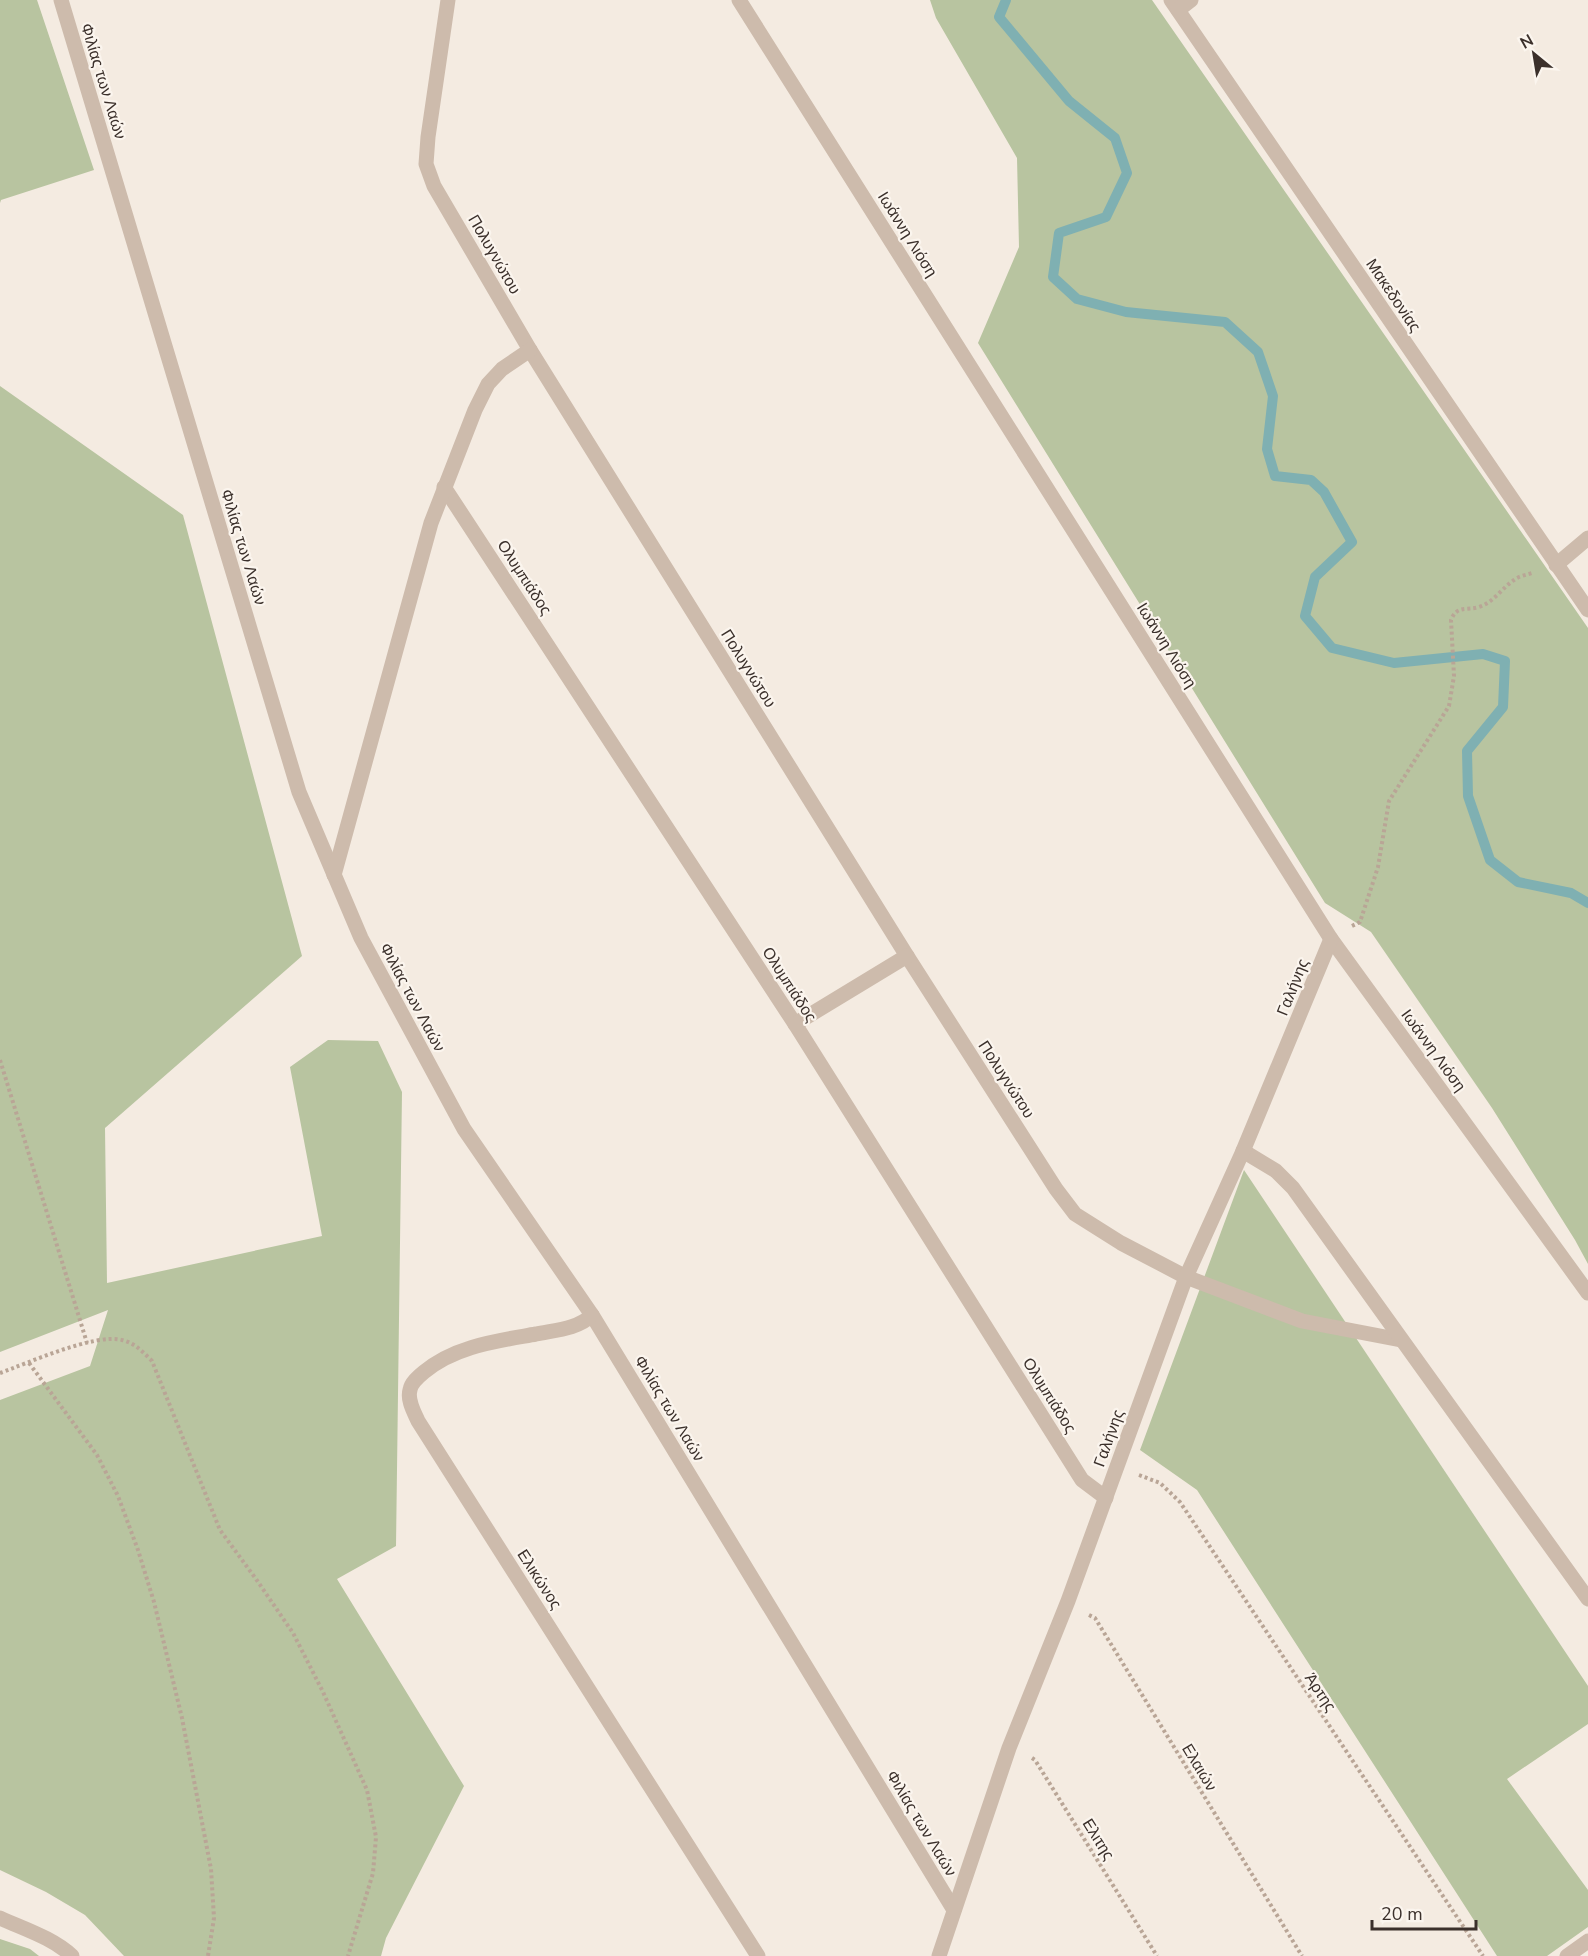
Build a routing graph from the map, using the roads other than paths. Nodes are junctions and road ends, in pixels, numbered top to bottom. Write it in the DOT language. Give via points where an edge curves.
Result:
graph roads {
  1 [pos="61,0"];
  2 [pos="448,0"];
  3 [pos="739,0"];
  4 [pos="1191,0"];
  5 [pos="1174,5"];
  6 [pos="530,350"];
  7 [pos="444,487"];
  8 [pos="1588,538"];
  9 [pos="1556,565"];
  10 [pos="1588,610"];
  11 [pos="334,875"];
  12 [pos="1331,939"];
  13 [pos="907,956"];
  14 [pos="795,1024"];
  15 [pos="1243,1151"];
  16 [pos="1186,1277"];
  17 [pos="1588,1293"];
  18 [pos="592,1315"];
  19 [pos="1401,1340"];
  20 [pos="1106,1498"];
  21 [pos="1588,1599"];
  22 [pos="954,1910"];
  23 [pos="0,1918"];
  24 [pos="1588,1941"];
  25 [pos="72,1956"];
  26 [pos="759,1956"];
  27 [pos="939,1956"];
  28 [pos="1567,1956"];
  1 -- 11 [label="street, Φιλίας των Λαών" via="299,792"];
  2 -- 6 [label="street, Πολυγνώτου" via="426,164 434,186"];
  3 -- 12 [label="street, Ιωάννη Λιόση"];
  4 -- 5 [label="street"];
  5 -- 9 [label="street, Μακεδονίας"];
  6 -- 7 [label="street" via="488,384"];
  6 -- 13 [label="street, Πολυγνώτου"];
  7 -- 11 [label="street"];
  7 -- 14 [label="street, Ολυμπιάδος"];
  8 -- 9 [label="street"];
  9 -- 10 [label="street, Μακεδονίας"];
  11 -- 18 [label="street, Φιλίας των Λαών" via="361,938 464,1129"];
  12 -- 15 [label="street, Γαλήνης"];
  12 -- 17 [label="street, Ιωάννη Λιόση"];
  13 -- 14 [label="street"];
  13 -- 16 [label="street, Πολυγνώτου" via="1075,1214"];
  14 -- 20 [label="street, Ολυμπιάδος" via="1082,1480"];
  15 -- 16 [label="street, Γαλήνης"];
  15 -- 19 [label="street" via="1276,1171 1293,1188"];
  16 -- 19 [label="street, Πολυγνώτου" via="1302,1321"];
  16 -- 20 [label="street, Γαλήνης"];
  18 -- 22 [label="street, Φιλίας των Λαών"];
  18 -- 26 [label="street, Ελικώνος" via="567,1328 486,1343 460,1352 418,1377 409,1390 410,1403"];
  19 -- 21 [label="street"];
  20 -- 22 [label="street, Γαλήνης" via="1009,1748"];
  22 -- 27 [label="street, Γαλήνης"];
  23 -- 25 [label="street"];
  24 -- 28 [label="street"];
}
